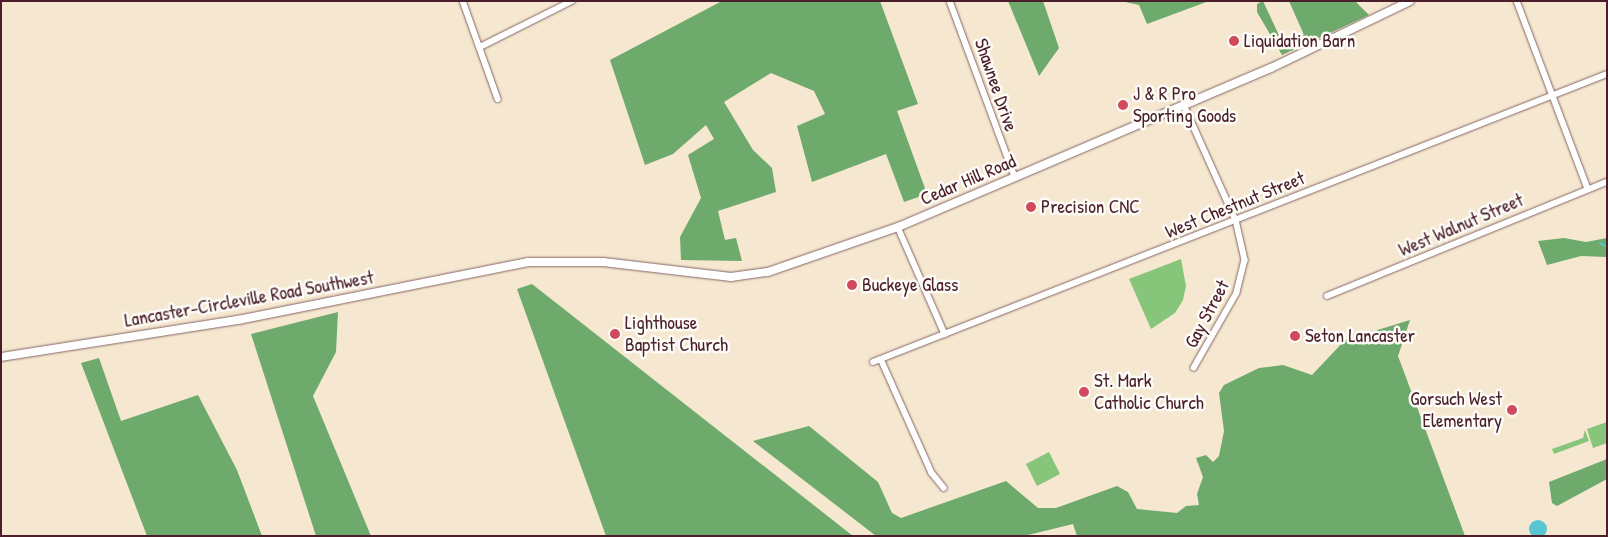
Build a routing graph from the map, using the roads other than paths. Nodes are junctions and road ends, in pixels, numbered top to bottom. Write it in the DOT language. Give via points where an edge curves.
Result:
graph roads {
  1 [pos="463,1"];
  2 [pos="572,1"];
  3 [pos="950,1"];
  4 [pos="1410,1"];
  5 [pos="1517,1"];
  6 [pos="480,47"];
  7 [pos="1607,74"];
  8 [pos="1552,94"];
  9 [pos="498,99"];
  10 [pos="1184,104"];
  11 [pos="1015,177"];
  12 [pos="1607,182"];
  13 [pos="1588,190"];
  14 [pos="1236,220"];
  15 [pos="898,228"];
  16 [pos="513,264"];
  17 [pos="1327,296"];
  18 [pos="945,334"];
  19 [pos="1,357"];
  20 [pos="881,359"];
  21 [pos="873,362"];
  22 [pos="1194,368"];
  23 [pos="944,488"];
  1 -- 6 [label="street"];
  2 -- 6 [label="street"];
  3 -- 11 [label="street, Shawnee Drive"];
  4 -- 10 [label="main road, Cedar Hill Road"];
  5 -- 8 [label="street"];
  6 -- 9 [label="street"];
  7 -- 8 [label="street, West Chestnut Street"];
  8 -- 13 [label="street"];
  8 -- 14 [label="street, West Chestnut Street"];
  10 -- 11 [label="main road, Cedar Hill Road"];
  10 -- 14 [label="street, Gay Street"];
  11 -- 15 [label="main road, Cedar Hill Road"];
  12 -- 13 [label="street, West Walnut Street"];
  13 -- 17 [label="street, West Walnut Street"];
  14 -- 18 [label="street, West Chestnut Street"];
  14 -- 22 [label="street, Gay Street" via="1244,249 1242,281"];
  15 -- 16 [label="main road, Cedar Hill Road" via="835,252 747,276 598,262"];
  15 -- 18 [label="street"];
  16 -- 19 [label="main road, Lancaster-Circleville Road Southwest" via="238,320"];
  18 -- 20 [label="street, West Chestnut Street"];
  20 -- 21 [label="street, West Chestnut Street"];
  20 -- 23 [label="street" via="932,473"];
}
